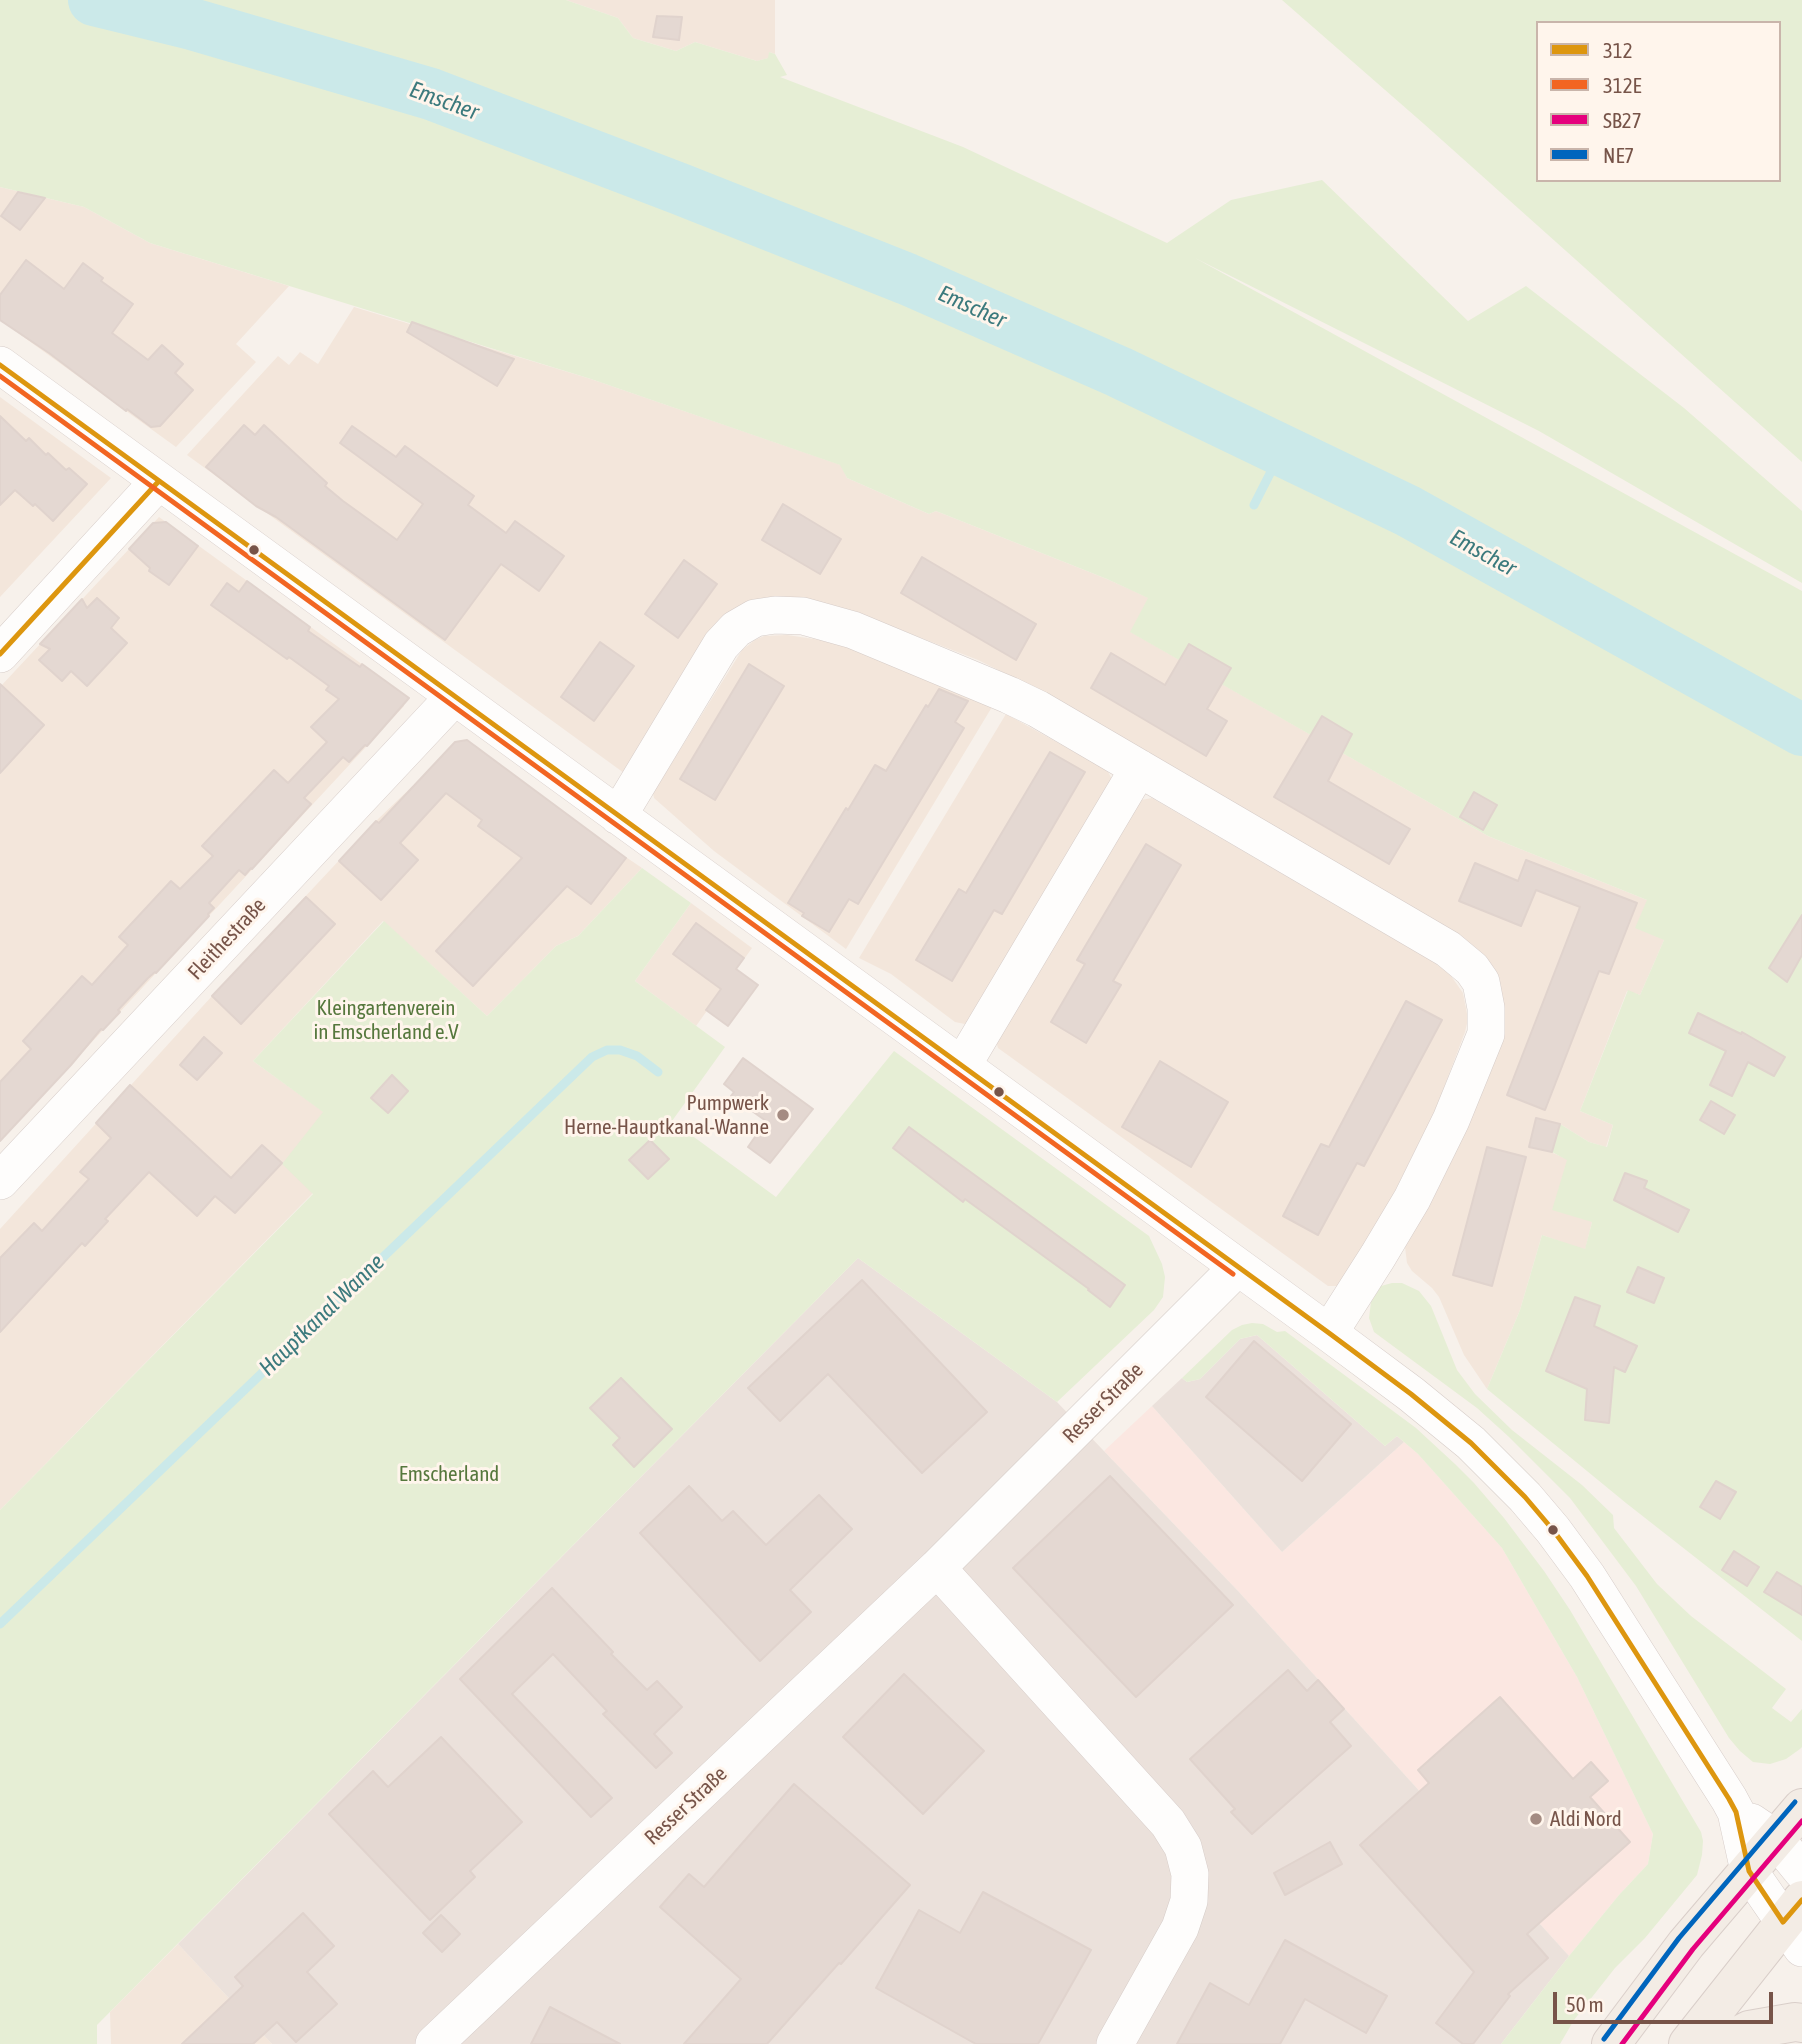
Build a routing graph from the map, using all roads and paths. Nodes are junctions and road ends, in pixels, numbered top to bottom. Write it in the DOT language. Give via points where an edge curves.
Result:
graph roads {
  1 [pos="0,365"];
  2 [pos="158,482"];
  3 [pos="0,654"];
  4 [pos="454,697"];
  5 [pos="1139,768"];
  6 [pos="618,816"];
  7 [pos="962,1066"];
  8 [pos="0,1181"];
  9 [pos="1238,1267"];
  10 [pos="1329,1333"];
  11 [pos="937,1567"];
  12 [pos="1802,1808"];
  13 [pos="1735,1812"];
  14 [pos="1776,1839"];
  15 [pos="1749,1871"];
  16 [pos="1802,1871"];
  17 [pos="1796,1924"];
  18 [pos="1802,2023"];
  19 [pos="434,2044"];
  20 [pos="1115,2044"];
  21 [pos="1611,2044"];
  22 [pos="1688,2044"];
  23 [pos="1722,2044"];
  1 -- 2 [label="street"];
  2 -- 3 [label="street"];
  2 -- 4 [label="street"];
  4 -- 6 [label="street"];
  4 -- 8 [label="street, Fleithestraße"];
  5 -- 6 [label="street" via="1009,695 853,630 775,615 746,623 721,645"];
  5 -- 7 [label="street"];
  5 -- 10 [label="street" via="1448,949 1481,982 1486,1034 1451,1120 1412,1199"];
  6 -- 7 [label="street"];
  7 -- 9 [label="street"];
  9 -- 10 [label="street"];
  9 -- 11 [label="street, Resser Straße"];
  10 -- 13 [label="street" via="1471,1443 1532,1505 1587,1576"];
  11 -- 19 [label="street, Resser Straße"];
  11 -- 20 [label="street" via="1168,1823 1183,1847 1191,1874 1180,1928"];
  12 -- 14 [label="main road"];
  13 -- 14 [label="street"];
  13 -- 15 [label="street"];
  14 -- 15 [label="main road"];
  14 -- 16 [label="street"];
  15 -- 17 [label="street"];
  15 -- 21 [label="main road" via="1686,1944"];
  17 -- 22 [label="main road"];
  18 -- 23 [label="main road" via="1749,2030"];
}
